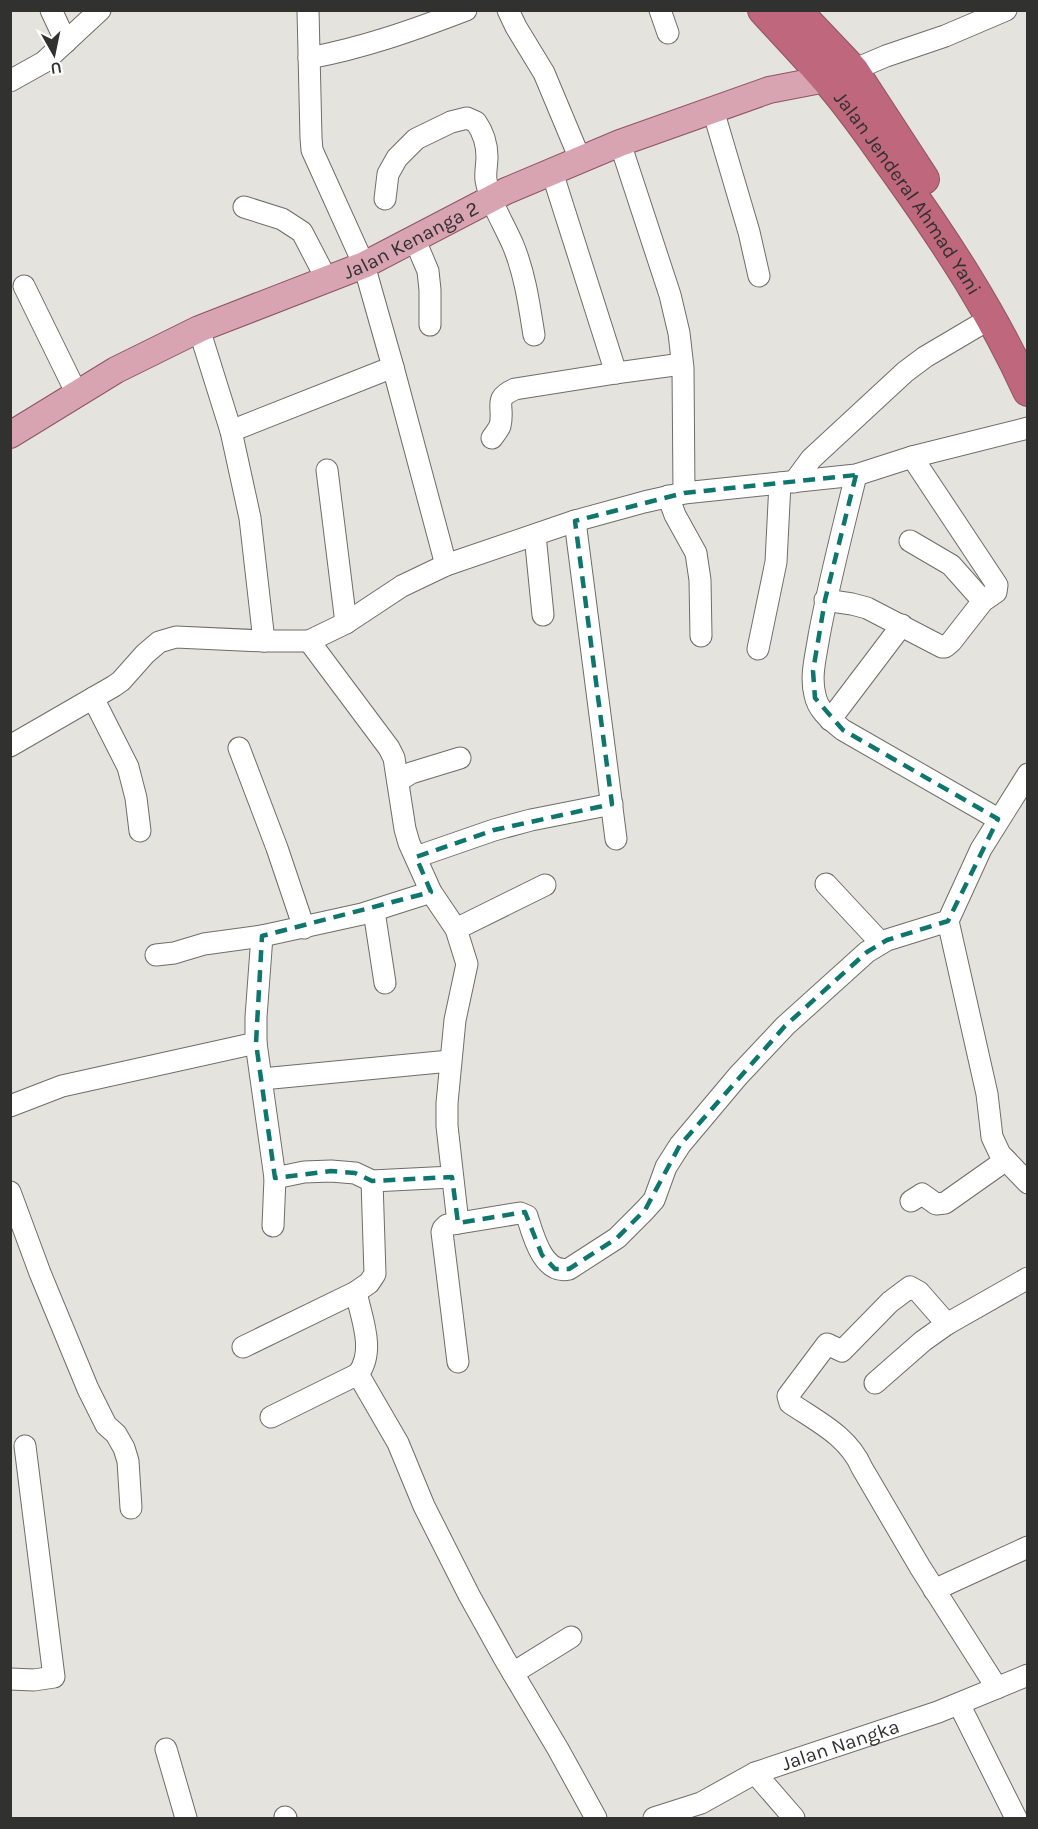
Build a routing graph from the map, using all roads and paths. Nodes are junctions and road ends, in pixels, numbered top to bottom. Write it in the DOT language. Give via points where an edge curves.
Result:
graph roads {
  1 [pos="51,10"];
  2 [pos="100,10"];
  3 [pos="308,10"];
  4 [pos="466,10"];
  5 [pos="508,10"];
  6 [pos="660,10"];
  7 [pos="764,10"];
  8 [pos="796,10"];
  9 [pos="1006,10"];
  10 [pos="668,33"];
  11 [pos="66,42"];
  12 [pos="309,58"];
  13 [pos="840,74"];
  14 [pos="10,81"];
  15 [pos="713,110"];
  16 [pos="620,143"];
  17 [pos="580,159"];
  18 [pos="552,172"];
  19 [pos="492,198"];
  20 [pos="385,199"];
  21 [pos="244,207"];
  22 [pos="414,238"];
  23 [pos="364,266"];
  24 [pos="759,276"];
  25 [pos="327,280"];
  26 [pos="24,285"];
  27 [pos="991,318"];
  28 [pos="430,325"];
  29 [pos="199,329"];
  30 [pos="534,335"];
  31 [pos="1028,352"];
  32 [pos="682,364"];
  33 [pos="393,367"];
  34 [pos="616,373"];
  35 [pos="1028,391"];
  36 [pos="77,394"];
  37 [pos="1028,428"];
  38 [pos="231,431"];
  39 [pos="10,435"];
  40 [pos="492,438"];
  41 [pos="912,457"];
  42 [pos="327,470"];
  43 [pos="856,475"];
  44 [pos="787,483"];
  45 [pos="676,495"];
  46 [pos="575,521"];
  47 [pos="535,535"];
  48 [pos="910,541"];
  49 [pos="446,565"];
  50 [pos="825,600"];
  51 [pos="983,602"];
  52 [pos="543,615"];
  53 [pos="346,623"];
  54 [pos="902,625"];
  55 [pos="701,636"];
  56 [pos="264,641"];
  57 [pos="309,641"];
  58 [pos="758,649"];
  59 [pos="93,698"];
  60 [pos="830,720"];
  61 [pos="10,746"];
  62 [pos="238,748"];
  63 [pos="459,758"];
  64 [pos="1028,774"];
  65 [pos="398,781"];
  66 [pos="612,804"];
  67 [pos="998,819"];
  68 [pos="140,831"];
  69 [pos="616,839"];
  70 [pos="416,857"];
  71 [pos="826,884"];
  72 [pos="545,885"];
  73 [pos="431,892"];
  74 [pos="374,911"];
  75 [pos="948,921"];
  76 [pos="304,927"];
  77 [pos="456,929"];
  78 [pos="262,936"];
  79 [pos="881,943"];
  80 [pos="156,955"];
  81 [pos="385,983"];
  82 [pos="256,1043"];
  83 [pos="450,1061"];
  84 [pos="262,1079"];
  85 [pos="10,1106"];
  86 [pos="1019,1168"];
  87 [pos="452,1177"];
  88 [pos="275,1178"];
  89 [pos="372,1181"];
  90 [pos="10,1192"];
  91 [pos="912,1202"];
  92 [pos="458,1222"];
  93 [pos="273,1226"];
  94 [pos="1028,1278"];
  95 [pos="356,1292"];
  96 [pos="942,1327"];
  97 [pos="243,1347"];
  98 [pos="458,1362"];
  99 [pos="358,1374"];
  100 [pos="875,1383"];
  101 [pos="271,1417"];
  102 [pos="25,1446"];
  103 [pos="131,1508"];
  104 [pos="1028,1547"];
  105 [pos="934,1590"];
  106 [pos="571,1637"];
  107 [pos="513,1673"];
  108 [pos="1028,1675"];
  109 [pos="10,1679"];
  110 [pos="997,1688"];
  111 [pos="959,1704"];
  112 [pos="166,1749"];
  113 [pos="755,1773"];
  114 [pos="186,1818"];
  115 [pos="596,1818"];
  116 [pos="654,1818"];
  117 [pos="794,1818"];
  118 [pos="1016,1818"];
  1 -- 11 [label="street"];
  2 -- 11 [label="street"];
  3 -- 12 [label="street"];
  4 -- 12 [label="street" via="412,31"];
  5 -- 17 [label="street" via="544,73"];
  6 -- 10 [label="street"];
  7 -- 13 [label="highway, Jalan Jenderal Ahmad Yani"];
  8 -- 13 [label="highway, Jalan Jenderal Ahmad Yani"];
  9 -- 13 [label="street"];
  11 -- 14 [label="street" via="44,62"];
  12 -- 23 [label="street" via="312,150"];
  13 -- 15 [label="main road, Jalan Kenanga 2" via="769,90"];
  13 -- 27 [label="highway, Jalan Jenderal Ahmad Yani" via="876,143 969,279"];
  13 -- 31 [label="highway, Jalan Jenderal Ahmad Yani" via="949,219"];
  15 -- 16 [label="main road, Jalan Kenanga 2"];
  15 -- 24 [label="street"];
  16 -- 17 [label="main road, Jalan Kenanga 2"];
  16 -- 32 [label="street" via="670,295"];
  17 -- 18 [label="main road, Jalan Kenanga 2"];
  18 -- 19 [label="main road, Jalan Kenanga 2"];
  18 -- 34 [label="street"];
  19 -- 20 [label="street" via="486,179 484,138 476,122 467,118 416,139 388,174"];
  19 -- 22 [label="main road, Jalan Kenanga 2"];
  19 -- 30 [label="street" via="522,270"];
  21 -- 25 [label="street" via="282,219 302,232"];
  22 -- 23 [label="main road, Jalan Kenanga 2"];
  22 -- 28 [label="street" via="428,271"];
  23 -- 25 [label="main road, Jalan Kenanga 2"];
  23 -- 33 [label="street"];
  25 -- 29 [label="main road, Jalan Kenanga 2"];
  26 -- 36 [label="street"];
  27 -- 35 [label="highway, Jalan Jenderal Ahmad Yani"];
  27 -- 44 [label="street" via="905,372"];
  29 -- 36 [label="main road, Jalan Kenanga 2"];
  29 -- 38 [label="street"];
  32 -- 34 [label="street"];
  32 -- 45 [label="street"];
  33 -- 38 [label="street"];
  33 -- 49 [label="street"];
  34 -- 40 [label="street" via="504,394 500,427"];
  36 -- 39 [label="main road, Jalan Kenanga 2"];
  37 -- 41 [label="street"];
  38 -- 56 [label="street" via="250,518"];
  41 -- 43 [label="street"];
  41 -- 51 [label="street" via="997,585 996,592"];
  42 -- 53 [label="street"];
  43 -- 44 [label="street"];
  43 -- 50 [label="street"];
  44 -- 45 [label="street"];
  44 -- 58 [label="street"];
  45 -- 46 [label="street"];
  45 -- 55 [label="street" via="675,515 696,553"];
  46 -- 47 [label="street"];
  46 -- 66 [label="street"];
  47 -- 49 [label="street"];
  47 -- 52 [label="street"];
  48 -- 51 [label="street" via="951,565"];
  49 -- 53 [label="street" via="402,586"];
  50 -- 54 [label="street" via="860,606"];
  50 -- 60 [label="street" via="812,685 821,710"];
  51 -- 54 [label="street" via="945,647"];
  53 -- 57 [label="street"];
  54 -- 60 [label="street"];
  56 -- 57 [label="street"];
  56 -- 59 [label="street" via="176,637 159,642 121,681"];
  57 -- 65 [label="street" via="389,748"];
  59 -- 61 [label="street"];
  59 -- 68 [label="street" via="133,780"];
  60 -- 67 [label="street"];
  62 -- 76 [label="street"];
  63 -- 65 [label="street"];
  64 -- 67 [label="street"];
  65 -- 70 [label="street" via="405,829"];
  66 -- 69 [label="street"];
  66 -- 70 [label="street" via="494,830"];
  67 -- 75 [label="street"];
  70 -- 73 [label="street"];
  71 -- 79 [label="street"];
  72 -- 77 [label="street"];
  73 -- 74 [label="street"];
  73 -- 77 [label="street"];
  74 -- 76 [label="street"];
  74 -- 81 [label="street"];
  75 -- 79 [label="street"];
  75 -- 86 [label="street" via="987,1094 992,1137 1000,1154"];
  76 -- 78 [label="street"];
  77 -- 83 [label="street" via="466,964"];
  78 -- 80 [label="street"];
  78 -- 82 [label="street"];
  79 -- 92 [label="street" via="785,1026 738,1076 680,1145 666,1167 654,1200 617,1238 596,1253 563,1271 555,1269 542,1255 526,1216 520,1213"];
  82 -- 84 [label="street"];
  82 -- 85 [label="street" via="62,1086"];
  83 -- 84 [label="street"];
  83 -- 87 [label="street" via="447,1126"];
  84 -- 88 [label="street"];
  86 -- 91 [label="street" via="945,1203 936,1204 921,1194"];
  87 -- 89 [label="street"];
  87 -- 92 [label="street"];
  88 -- 89 [label="street" via="332,1171 355,1173"];
  88 -- 93 [label="street"];
  89 -- 95 [label="street" via="375,1274"];
  90 -- 103 [label="street" via="88,1389 106,1425 124,1448"];
  92 -- 98 [label="street" via="447,1225 442,1232"];
  94 -- 96 [label="street"];
  95 -- 97 [label="street"];
  95 -- 99 [label="street" via="367,1347 364,1367"];
  96 -- 100 [label="street"];
  96 -- 105 [label="street" via="919,1292 910,1287 842,1351 827,1344 788,1396 790,1403 834,1433 855,1454"];
  99 -- 101 [label="street"];
  99 -- 107 [label="street" via="398,1443 424,1506"];
  102 -- 109 [label="street" via="54,1677"];
  104 -- 105 [label="street"];
  105 -- 110 [label="street"];
  106 -- 107 [label="street"];
  107 -- 115 [label="street"];
  108 -- 110 [label="street, Jalan Nangka"];
  110 -- 111 [label="street, Jalan Nangka"];
  111 -- 113 [label="street, Jalan Nangka"];
  111 -- 118 [label="street"];
  112 -- 114 [label="street"];
  113 -- 116 [label="street, Jalan Nangka" via="700,1803"];
  113 -- 117 [label="street"];
}
